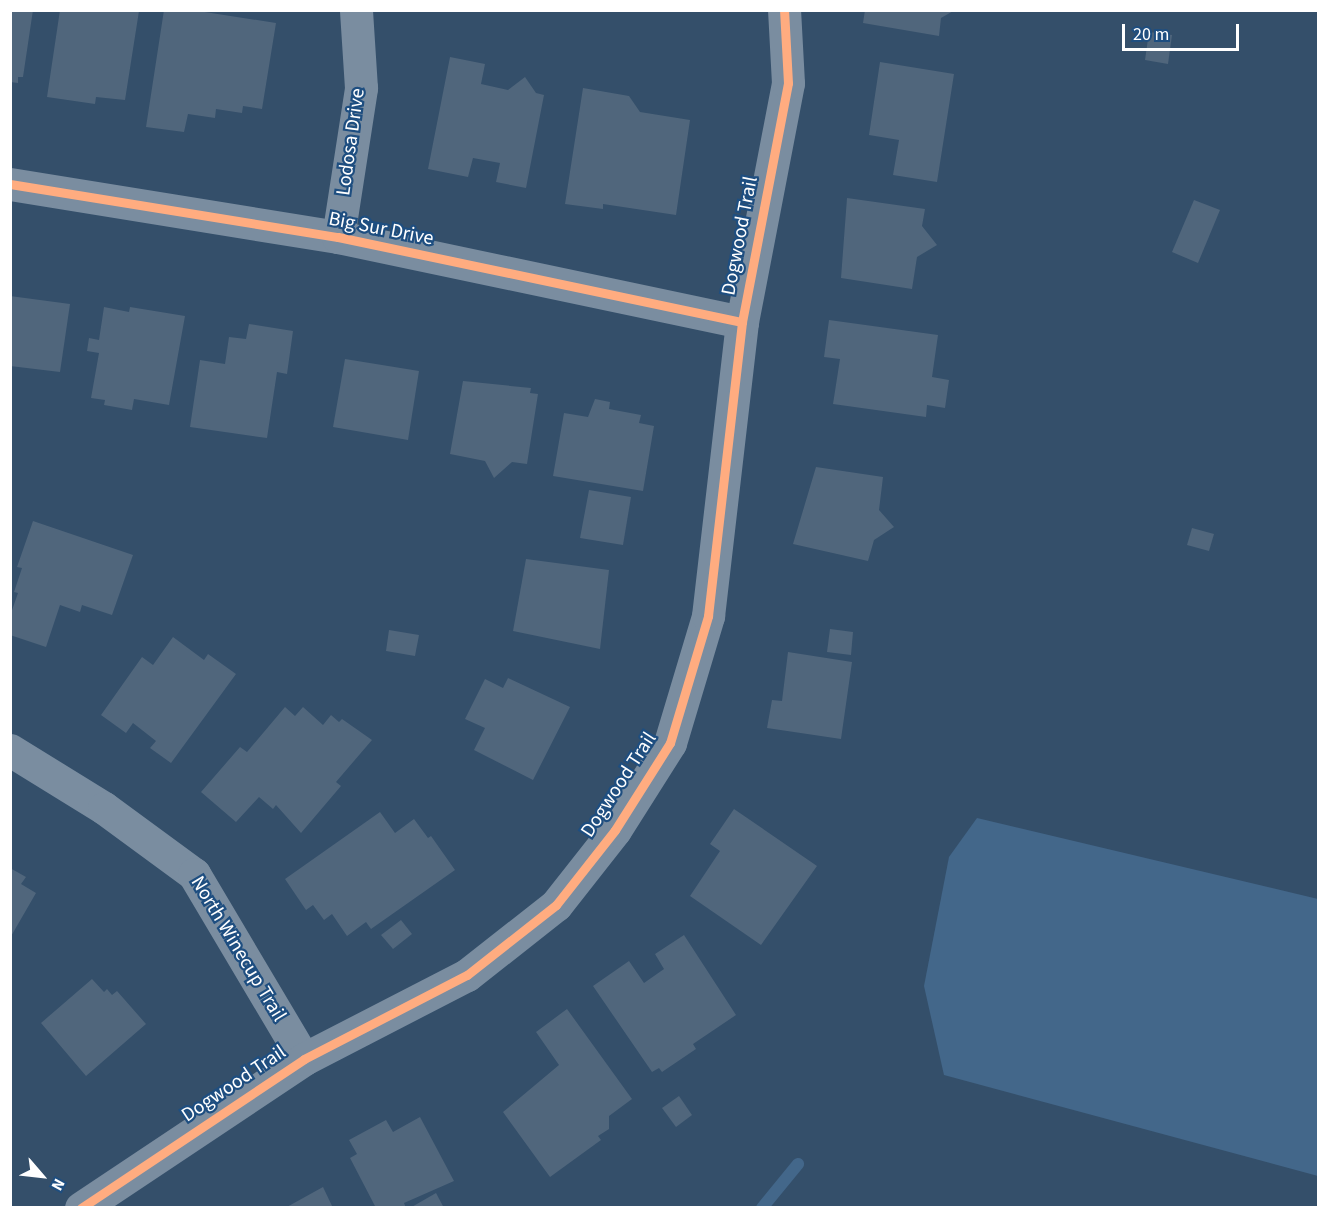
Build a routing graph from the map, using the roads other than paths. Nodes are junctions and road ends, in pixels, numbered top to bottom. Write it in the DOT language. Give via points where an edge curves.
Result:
graph roads {
  1 [pos="356,10"];
  2 [pos="784,10"];
  3 [pos="10,184"];
  4 [pos="338,237"];
  5 [pos="742,322"];
  6 [pos="10,750"];
  7 [pos="304,1059"];
  8 [pos="81,1208"];
  1 -- 4 [label="street, Lodosa Drive" via="361,88"];
  2 -- 5 [label="street, Dogwood Trail" via="788,84"];
  3 -- 4 [label="street, Big Sur Drive"];
  4 -- 5 [label="street, Big Sur Drive"];
  5 -- 7 [label="street, Dogwood Trail" via="708,616 670,743 615,830 556,905 467,975"];
  6 -- 7 [label="street, North Winecup Trail" via="104,808 194,874"];
  7 -- 8 [label="street, Dogwood Trail"];
}
